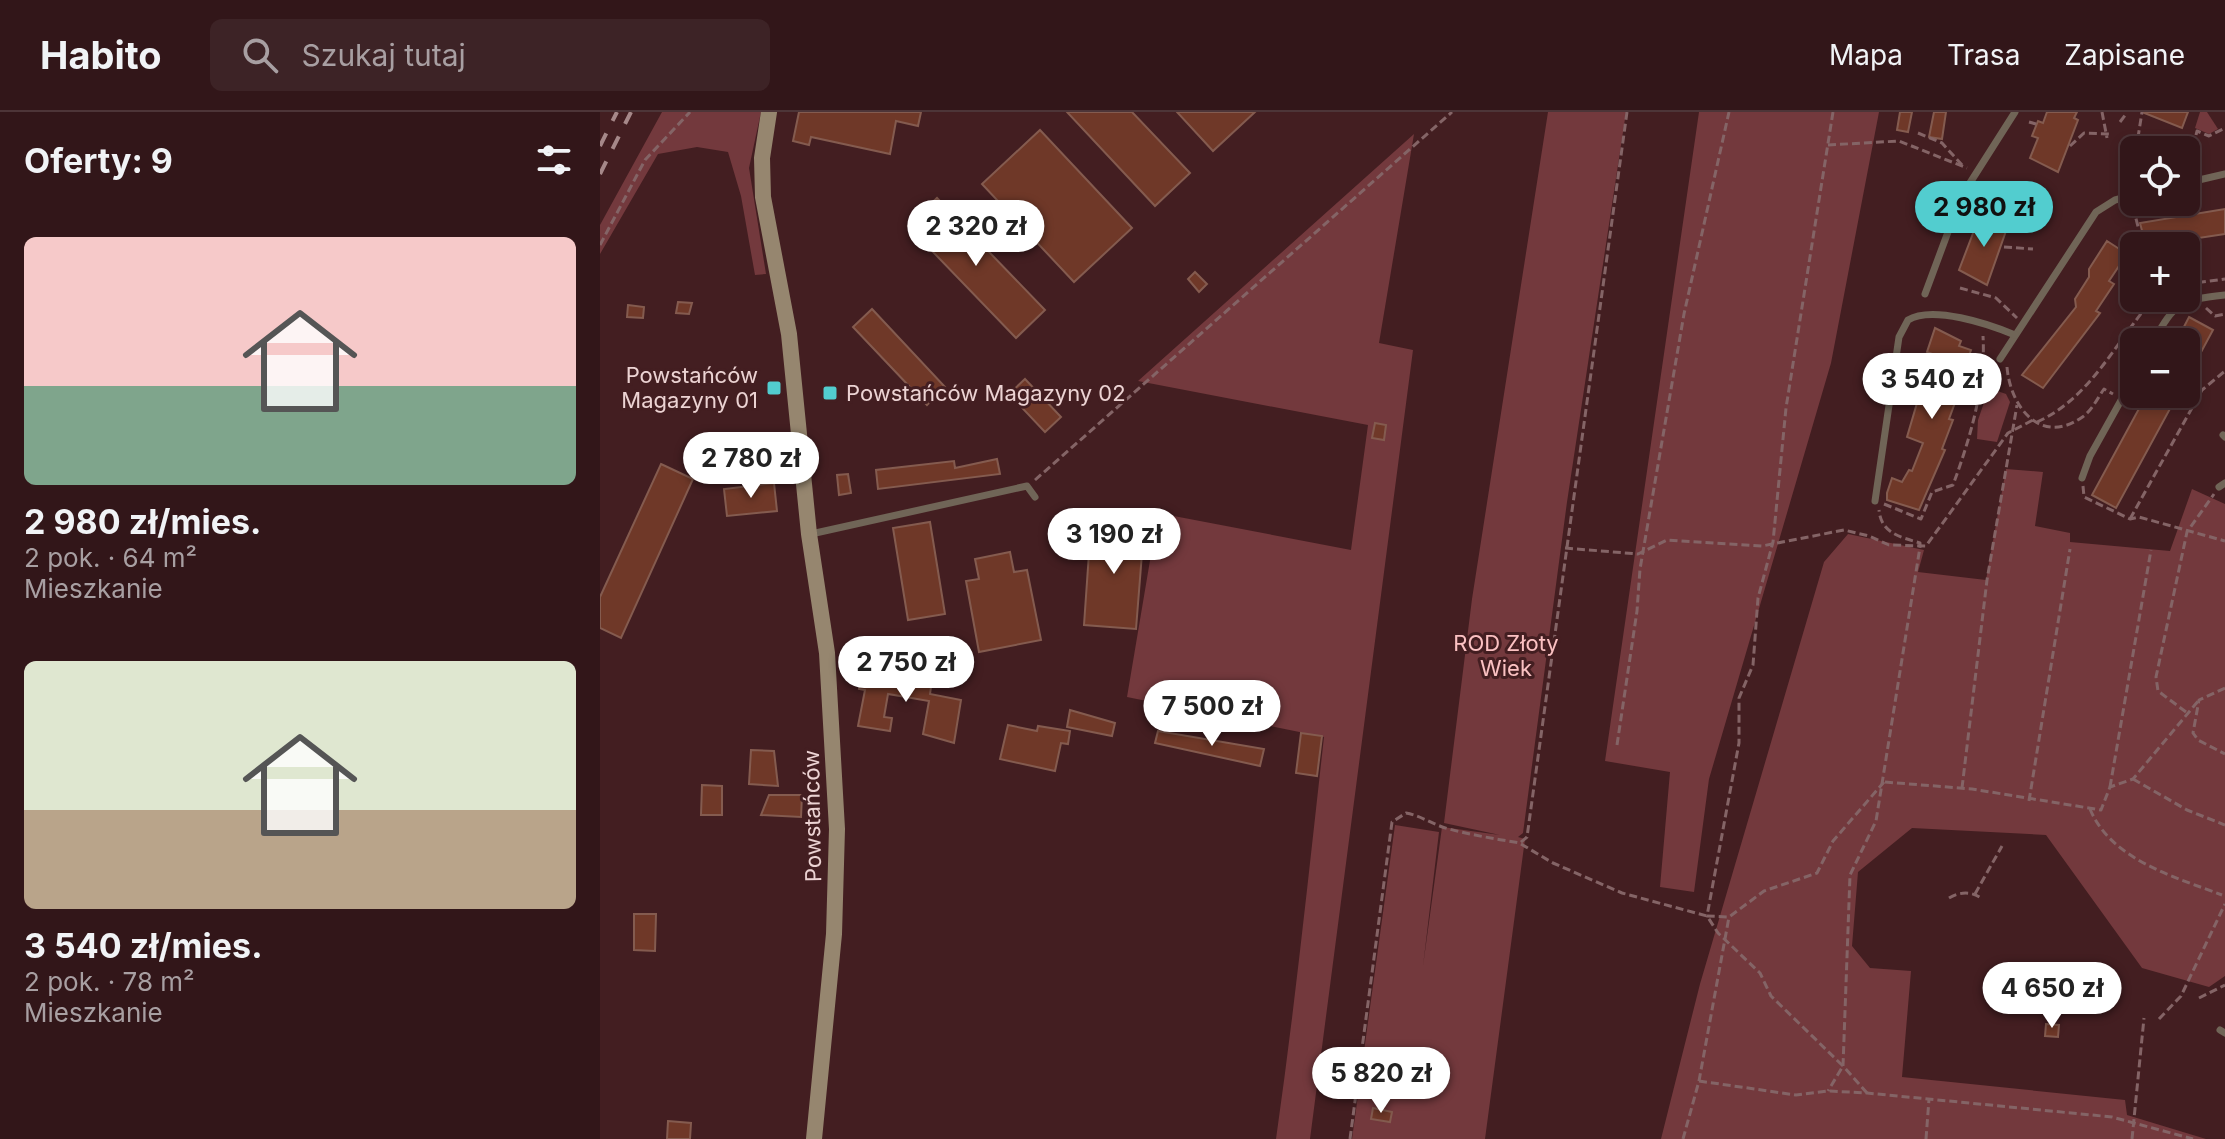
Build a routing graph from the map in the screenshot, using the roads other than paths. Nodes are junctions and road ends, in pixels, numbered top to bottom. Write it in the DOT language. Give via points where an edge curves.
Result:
graph roads {
  1 [pos="769,112"];
  2 [pos="2015,112"];
  3 [pos="2225,174"];
  4 [pos="2200,180"];
  5 [pos="2120,199"];
  6 [pos="1925,294"];
  7 [pos="2225,295"];
  8 [pos="2162,328"];
  9 [pos="2015,335"];
  10 [pos="2000,359"];
  11 [pos="2120,402"];
  12 [pos="2082,478"];
  13 [pos="1035,497"];
  14 [pos="1879,502"];
  15 [pos="809,534"];
  16 [pos="814,1139"];
  1 -- 15 [label="street, Powstańców" via="763,197 789,334"];
  2 -- 6 [label="lane" via="1961,197"];
  3 -- 4 [label="lane"];
  5 -- 9 [label="lane" via="2096,212"];
  7 -- 8 [label="lane" via="2187,299"];
  9 -- 10 [label="lane"];
  9 -- 14 [label="lane" via="1926,313 1903,326"];
  11 -- 12 [label="lane"];
  13 -- 15 [label="lane" via="1027,486"];
  15 -- 16 [label="street, Powstańców" via="827,653 837,829 834,934"];
}
